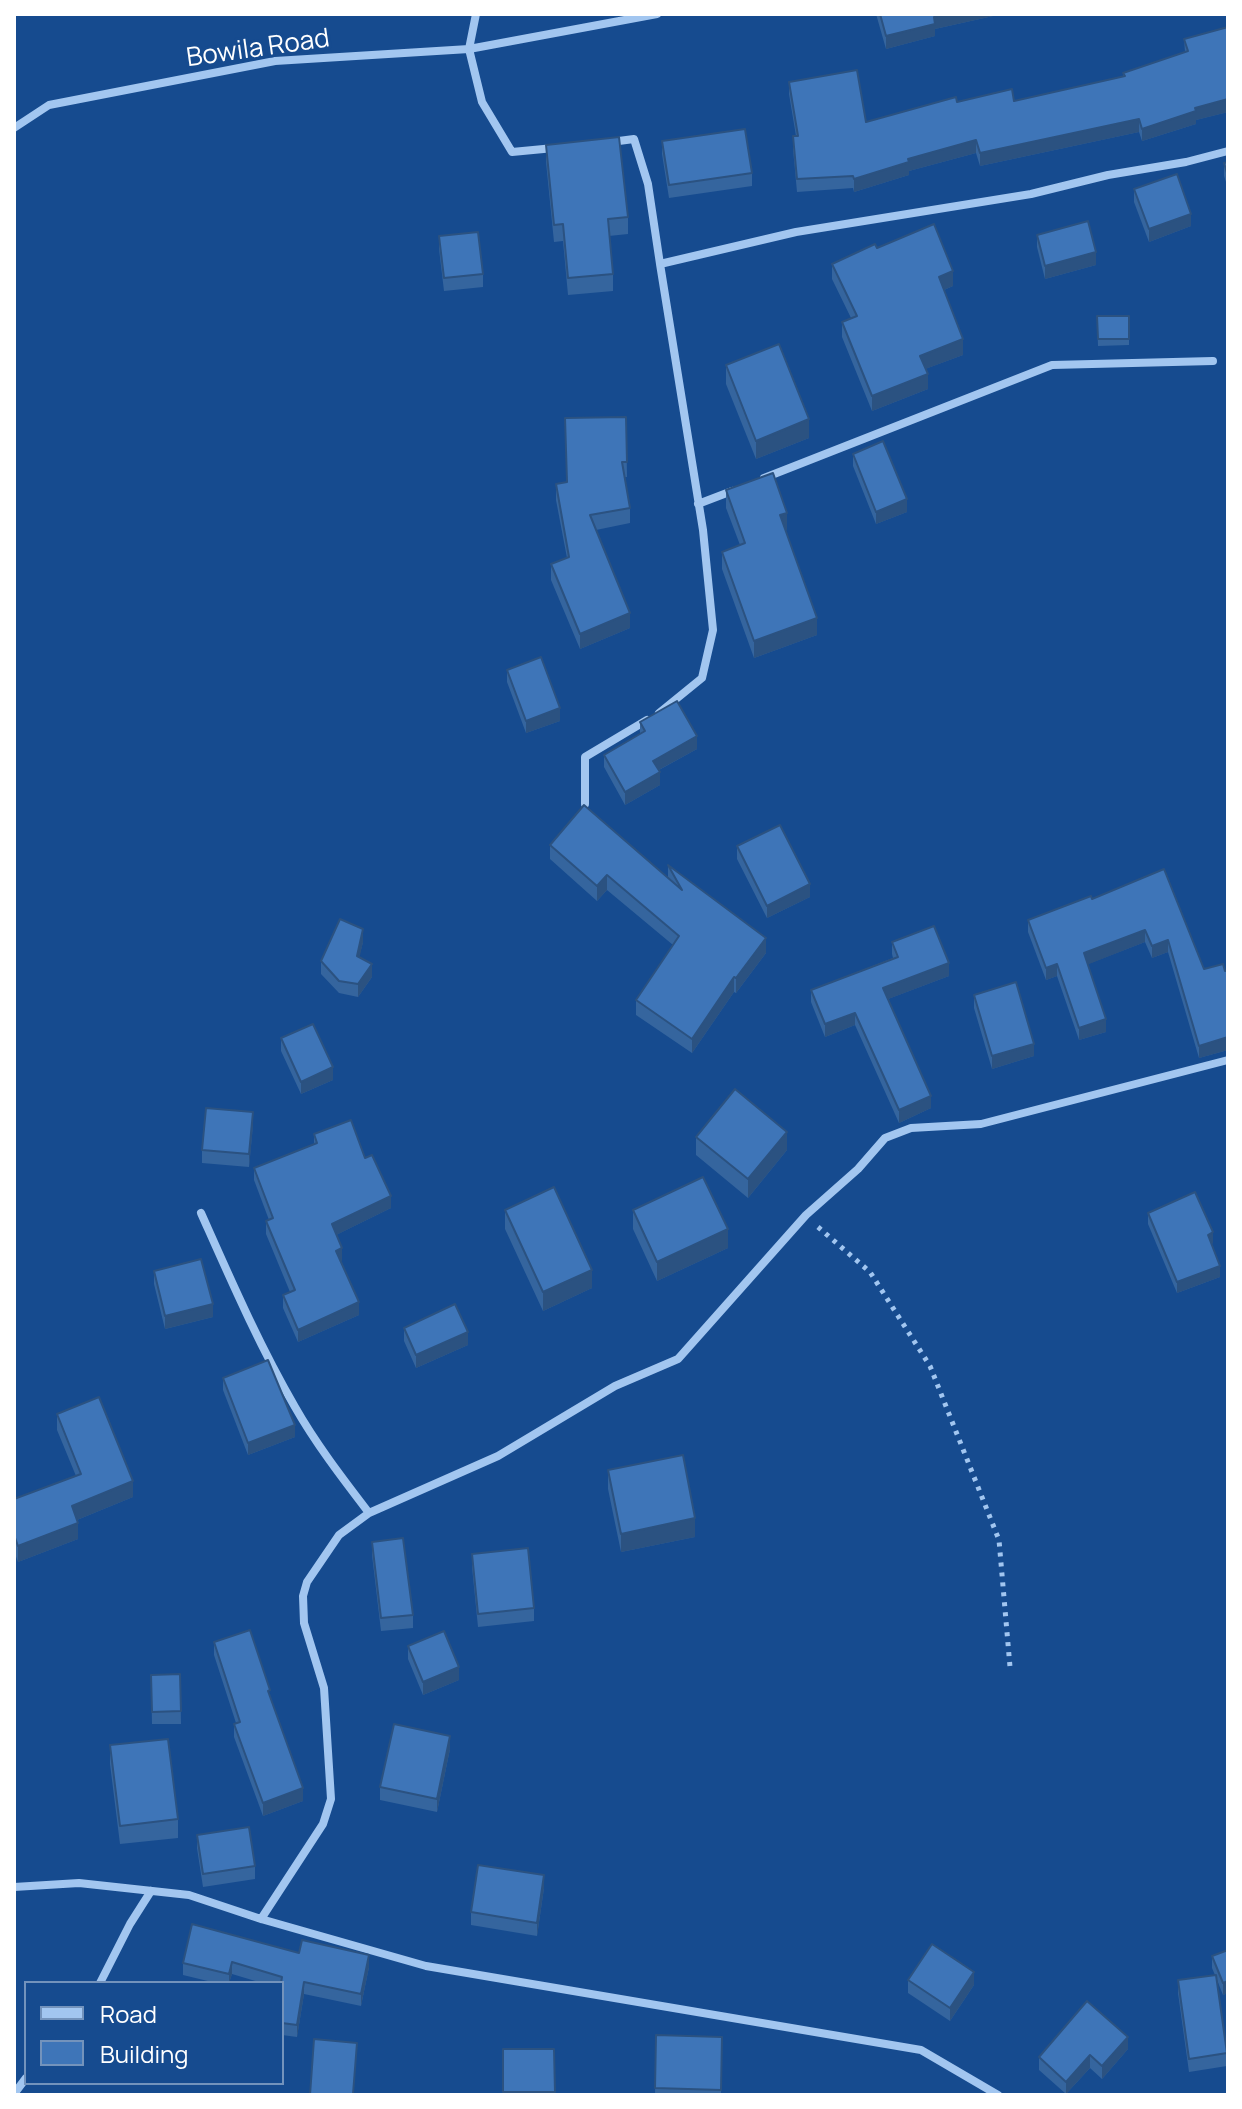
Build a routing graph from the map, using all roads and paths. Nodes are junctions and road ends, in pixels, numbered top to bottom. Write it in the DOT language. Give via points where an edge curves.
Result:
graph roads {
  1 [pos="476,14"];
  2 [pos="657,14"];
  3 [pos="469,49"];
  4 [pos="14,128"];
  5 [pos="606,142"];
  6 [pos="565,147"];
  7 [pos="1228,151"];
  8 [pos="660,264"];
  9 [pos="1213,361"];
  10 [pos="757,481"];
  11 [pos="742,487"];
  12 [pos="698,504"];
  13 [pos="585,804"];
  14 [pos="1228,1060"];
  15 [pos="201,1213"];
  16 [pos="806,1215"];
  17 [pos="369,1513"];
  18 [pos="1010,1667"];
  19 [pos="14,1887"];
  20 [pos="151,1891"];
  21 [pos="261,1919"];
  22 [pos="101,1981"];
  23 [pos="998,2095"];
  1 -- 3 [label="street"];
  2 -- 3 [label="street, Bowila Road"];
  3 -- 4 [label="street, Bowila Road" via="275,61 49,105"];
  3 -- 6 [label="street" via="482,102 512,152"];
  5 -- 8 [label="street" via="634,139 648,184"];
  7 -- 8 [label="street" via="1031,194 796,232"];
  8 -- 12 [label="street"];
  9 -- 10 [label="street" via="1052,365"];
  11 -- 12 [label="street"];
  12 -- 13 [label="street" via="713,630 702,678 660,712 585,757"];
  14 -- 16 [label="street" via="981,1124 911,1128 885,1138"];
  15 -- 17 [label="street" via="295,1407"];
  16 -- 17 [label="street" via="678,1359 615,1386 498,1456"];
  16 -- 18 [label="path" via="870,1272 930,1366 999,1540"];
  17 -- 21 [label="street" via="339,1535 303,1596 304,1623 324,1688 331,1799 323,1824"];
  19 -- 20 [label="street" via="79,1883"];
  20 -- 21 [label="street" via="189,1895"];
  20 -- 22 [label="street"];
  21 -- 23 [label="street" via="426,1966 921,2050"];
}
